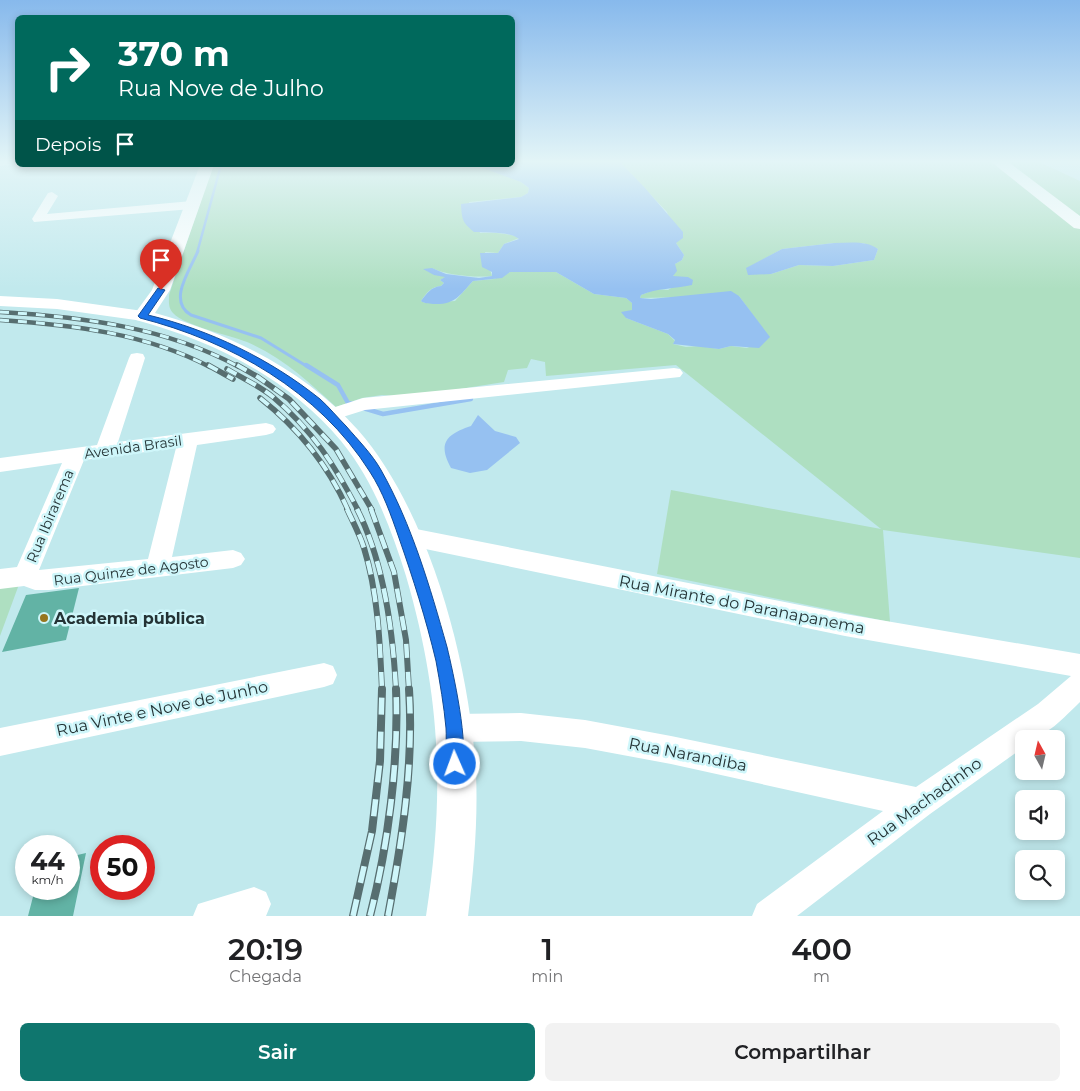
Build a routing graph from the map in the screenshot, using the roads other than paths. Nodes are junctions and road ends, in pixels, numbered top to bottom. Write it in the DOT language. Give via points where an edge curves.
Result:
graph roads {
  1 [pos="47,204"];
  2 [pos="1055,204"];
  3 [pos="192,205"];
  4 [pos="1080,224"];
  5 [pos="0,301"];
  6 [pos="143,316"];
  7 [pos="137,358"];
  8 [pos="674,373"];
  9 [pos="337,413"];
  10 [pos="266,429"];
  11 [pos="188,440"];
  12 [pos="105,451"];
  13 [pos="76,455"];
  14 [pos="0,465"];
  15 [pos="406,536"];
  16 [pos="233,559"];
  17 [pos="158,568"];
  18 [pos="25,576"];
  19 [pos="0,579"];
  20 [pos="1080,666"];
  21 [pos="324,674"];
  22 [pos="1080,685"];
  23 [pos="454,728"];
  24 [pos="0,742"];
  25 [pos="919,803"];
  26 [pos="254,904"];
  27 [pos="210,916"];
  28 [pos="447,916"];
  29 [pos="768,916"];
  1 -- 3 [label="street" via="38,219"];
  2 -- 4 [label="highway"];
  3 -- 6 [label="main road" via="161,290"];
  5 -- 6 [label="street" via="57,304"];
  6 -- 9 [label="main road" via="164,321 244,353"];
  7 -- 12 [label="street"];
  8 -- 9 [label="street" via="363,404"];
  9 -- 15 [label="main road" via="375,470"];
  10 -- 11 [label="street, Avenida Brasil"];
  11 -- 12 [label="street, Avenida Brasil"];
  11 -- 17 [label="street"];
  12 -- 13 [label="street, Avenida Brasil"];
  13 -- 14 [label="street, Avenida Brasil"];
  13 -- 18 [label="street, Rua Ibirarema"];
  15 -- 20 [label="street, Rua Mirante do Paranapanema" via="846,625"];
  15 -- 23 [label="main road" via="443,662"];
  16 -- 17 [label="street, Rua Quinze de Agosto"];
  17 -- 18 [label="street, Rua Quinze de Agosto" via="48,580"];
  18 -- 19 [label="street, Rua Quinze de Agosto"];
  21 -- 24 [label="street, Rua Vinte e Nove de Junho"];
  22 -- 25 [label="street, Rua Machadinho" via="1048,713"];
  23 -- 25 [label="street, Rua Narandiba" via="521,727 585,734"];
  23 -- 28 [label="main road" via="457,799"];
  25 -- 29 [label="street, Rua Machadinho"];
  26 -- 27 [label="street"];
}
